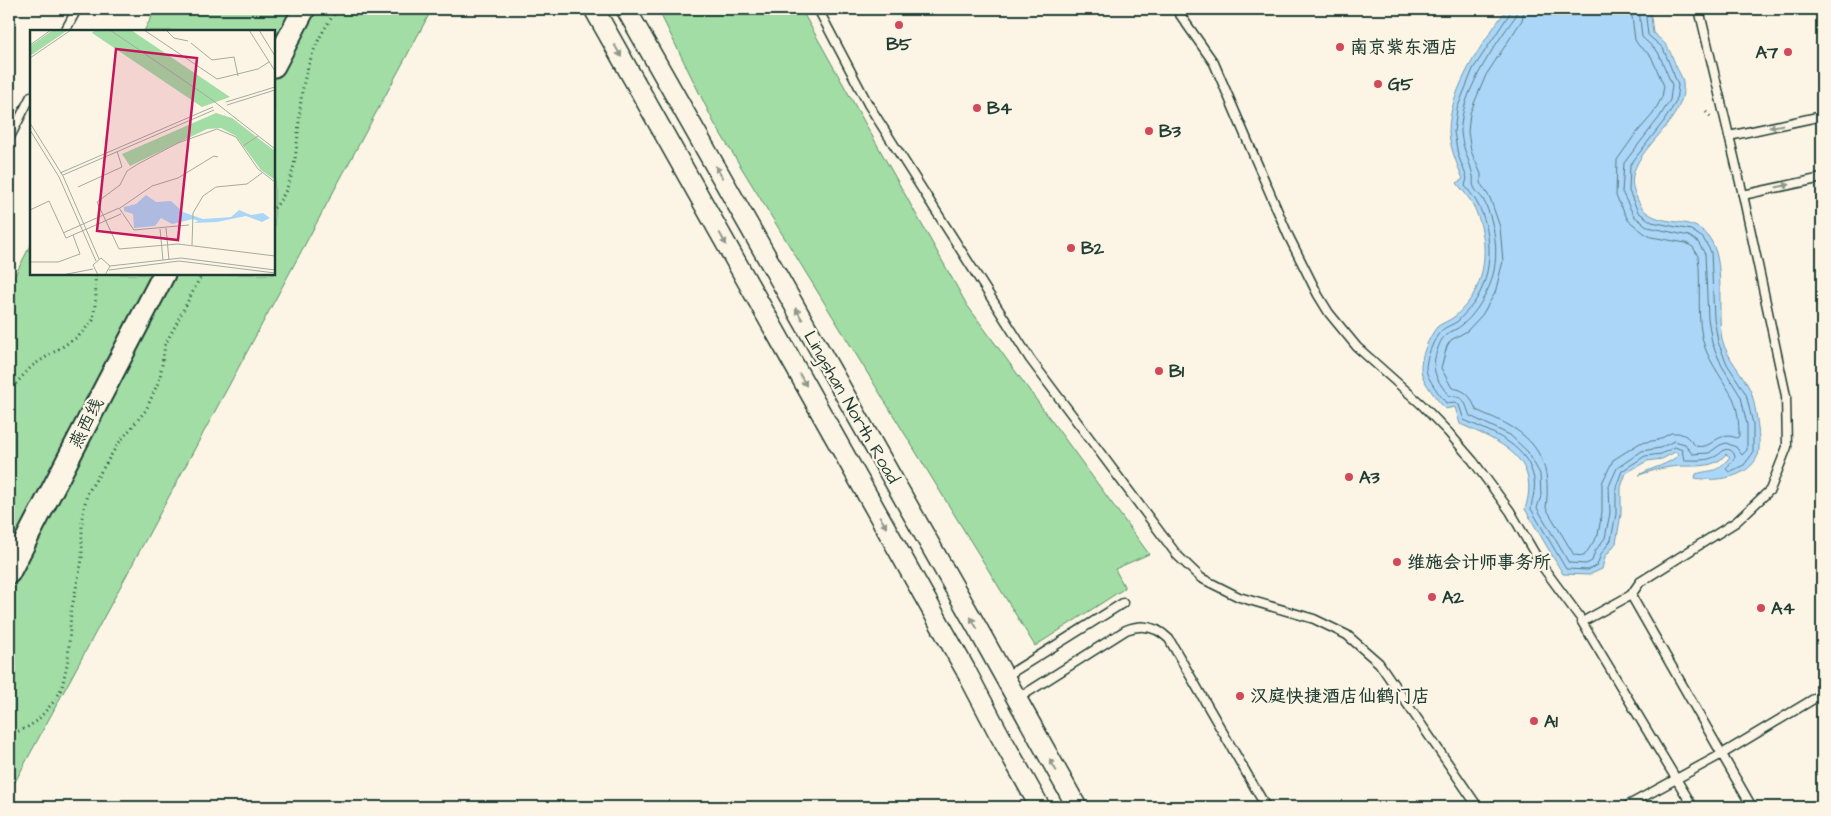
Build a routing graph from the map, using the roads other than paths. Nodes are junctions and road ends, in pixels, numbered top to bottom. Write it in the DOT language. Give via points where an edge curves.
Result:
graph roads {
  1 [pos="77,9"];
  2 [pos="304,9"];
  3 [pos="594,9"];
  4 [pos="626,9"];
  5 [pos="818,9"];
  6 [pos="1176,9"];
  7 [pos="1699,9"];
  8 [pos="66,30"];
  9 [pos="275,64"];
  10 [pos="30,98"];
  11 [pos="1822,116"];
  12 [pos="1729,136"];
  13 [pos="9,139"];
  14 [pos="1822,178"];
  15 [pos="1743,194"];
  16 [pos="163,275"];
  17 [pos="9,573"];
  18 [pos="1631,595"];
  19 [pos="1123,603"];
  20 [pos="1579,616"];
  21 [pos="1005,677"];
  22 [pos="1822,694"];
  23 [pos="1017,699"];
  24 [pos="1722,754"];
  25 [pos="1677,779"];
  26 [pos="1040,807"];
  27 [pos="1077,807"];
  28 [pos="1266,807"];
  29 [pos="1478,807"];
  30 [pos="1625,807"];
  31 [pos="1693,807"];
  32 [pos="1752,807"];
  1 -- 8 [label="lane"];
  2 -- 9 [label="main road"];
  3 -- 26 [label="street, Lingshan North Road, one-way"];
  21 -- 4 [label="street, Lingshan North Road, one-way"];
  5 -- 29 [label="lane" via="868,104 1030,359 1177,555 1201,578 1239,597 1314,619 1347,635 1378,663"];
  6 -- 20 [label="lane" via="1214,64 1284,227 1329,313 1357,347 1421,404 1473,461"];
  7 -- 12 [label="lane"];
  10 -- 13 [label="lane"];
  11 -- 12 [label="lane, one-way"];
  12 -- 15 [label="lane"];
  15 -- 14 [label="lane, one-way"];
  15 -- 18 [label="lane" via="1786,396 1787,447 1770,490 1764,496 1736,522 1640,582"];
  16 -- 17 [label="main road, 燕西线"];
  18 -- 24 [label="lane"];
  18 -- 25 [label="lane" via="1582,622"];
  19 -- 21 [label="lane"];
  21 -- 23 [label="street, Lingshan North Road"];
  22 -- 24 [label="lane"];
  27 -- 23 [label="street, Lingshan North Road, one-way"];
  23 -- 28 [label="lane" via="1126,630 1141,626 1156,629 1169,639"];
  24 -- 25 [label="lane"];
  24 -- 32 [label="lane"];
  25 -- 30 [label="lane"];
  25 -- 31 [label="lane"];
}
